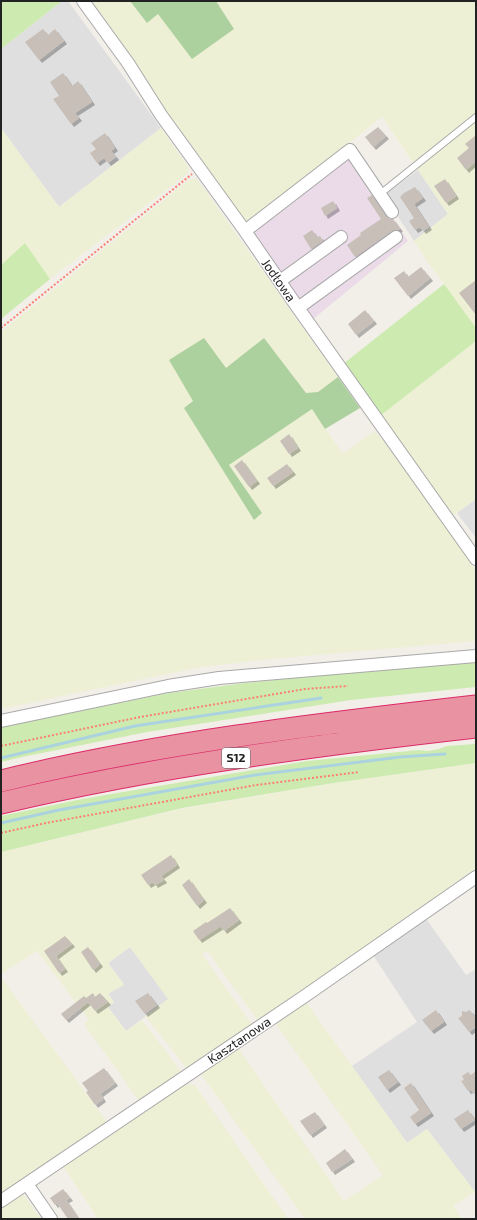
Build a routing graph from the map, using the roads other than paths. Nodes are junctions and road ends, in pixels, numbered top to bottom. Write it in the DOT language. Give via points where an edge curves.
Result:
graph roads {
  1 [pos="83,1"];
  2 [pos="476,117"];
  3 [pos="380,194"];
  4 [pos="392,212"];
  5 [pos="245,231"];
  6 [pos="341,237"];
  7 [pos="396,237"];
  8 [pos="280,281"];
  9 [pos="298,308"];
  10 [pos="476,559"];
  11 [pos="476,656"];
  12 [pos="476,706"];
  13 [pos="1,721"];
  14 [pos="476,727"];
  15 [pos="1,781"];
  16 [pos="1,803"];
  17 [pos="476,877"];
  18 [pos="27,1184"];
  19 [pos="1,1201"];
  20 [pos="51,1219"];
  1 -- 5 [label="street, Jodłowa"];
  2 -- 3 [label="lane"];
  3 -- 4 [label="street"];
  3 -- 5 [label="street" via="350,150"];
  5 -- 8 [label="street, Jodłowa"];
  6 -- 8 [label="street"];
  7 -- 9 [label="street"];
  8 -- 9 [label="street, Jodłowa"];
  9 -- 10 [label="street, Jodłowa"];
  11 -- 13 [label="street" via="219,678 168,686"];
  12 -- 15 [label="highway, S12" via="221,739 62,767"];
  14 -- 16 [label="highway, S12" via="223,760 98,782"];
  17 -- 18 [label="street, Kasztanowa"];
  18 -- 19 [label="street, Kasztanowa"];
  18 -- 20 [label="street"];
}
